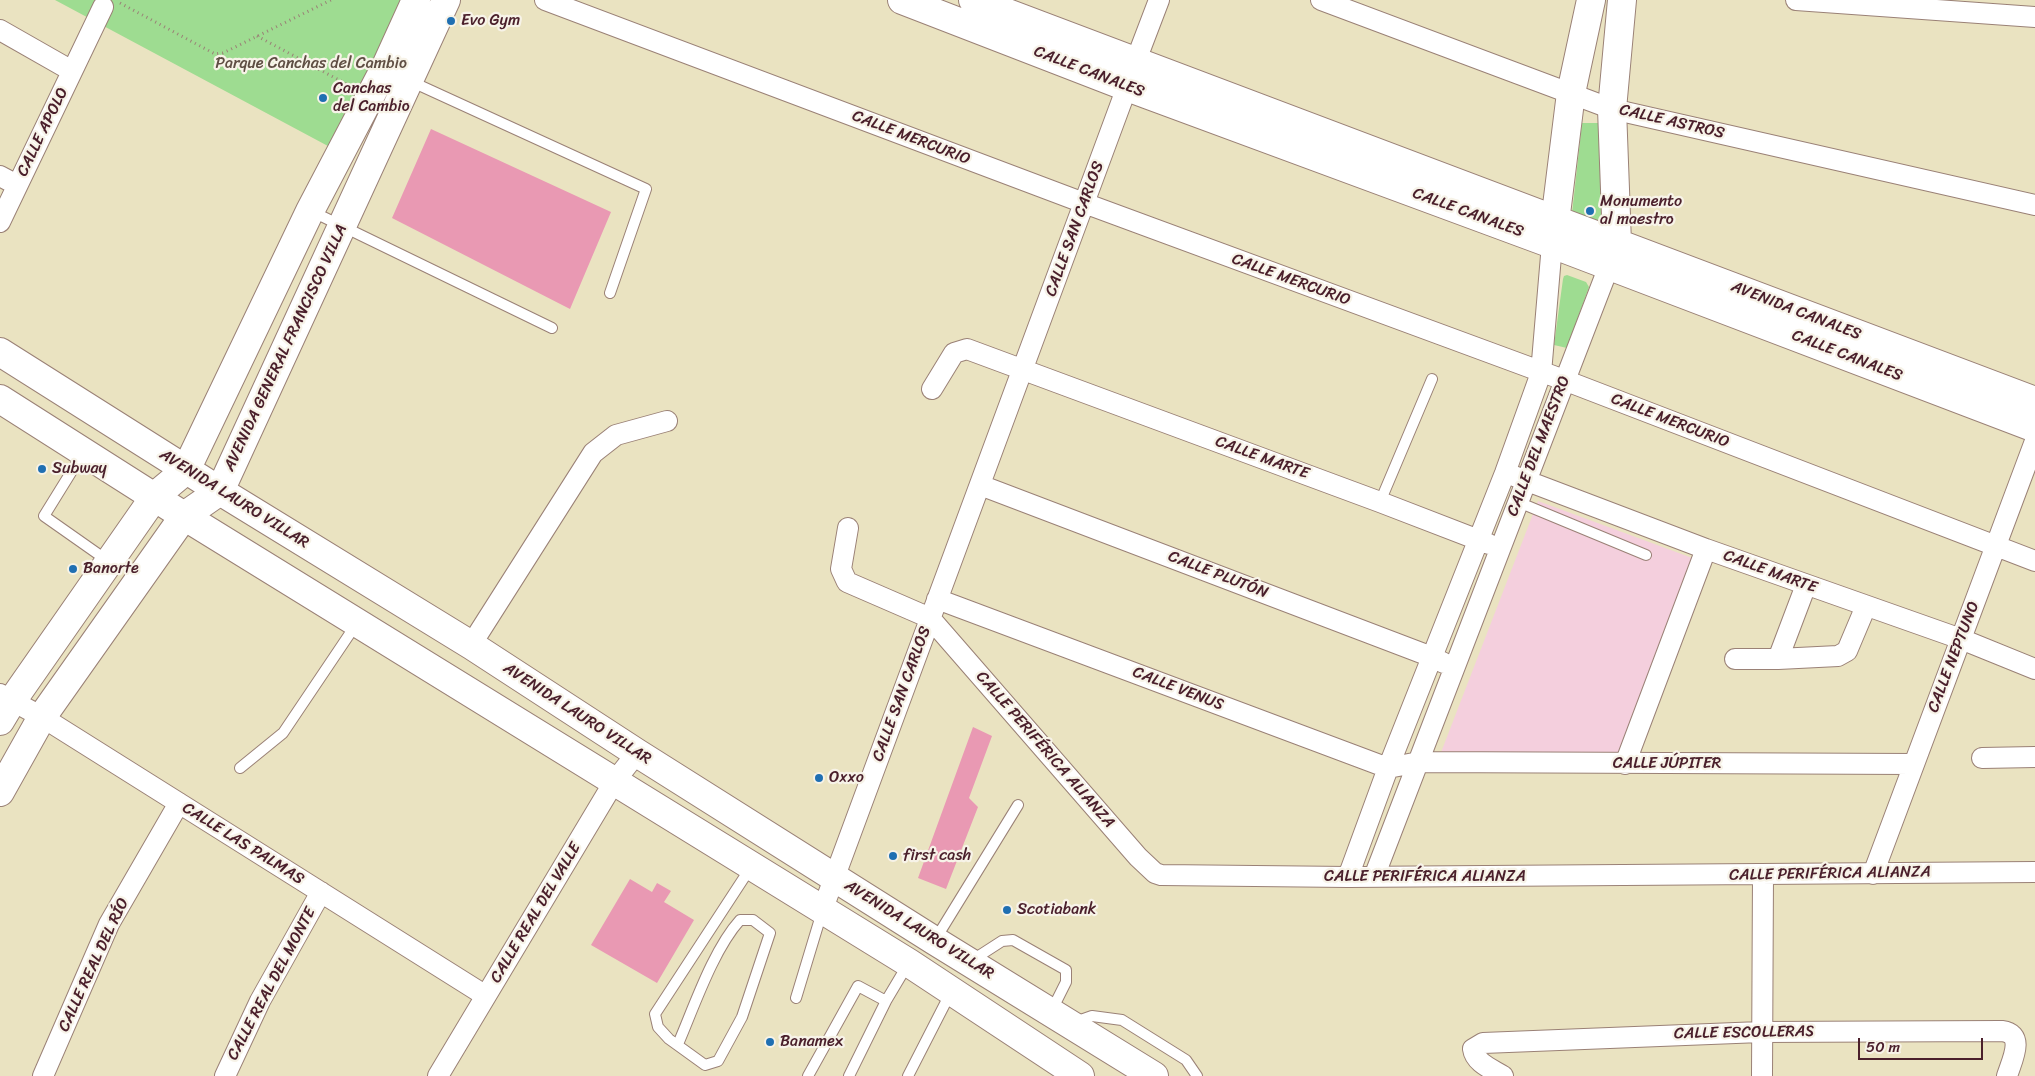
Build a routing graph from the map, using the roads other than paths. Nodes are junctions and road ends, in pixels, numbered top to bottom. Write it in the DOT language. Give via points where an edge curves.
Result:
graph roads {
  1 [pos="416,0"];
  2 [pos="446,0"];
  3 [pos="545,0"];
  4 [pos="902,0"];
  5 [pos="973,0"];
  6 [pos="1158,0"];
  7 [pos="1321,0"];
  8 [pos="1591,0"];
  9 [pos="1622,0"];
  10 [pos="1796,0"];
  11 [pos="109,3"];
  12 [pos="2035,17"];
  13 [pos="0,30"];
  14 [pos="72,71"];
  15 [pos="397,73"];
  16 [pos="1131,75"];
  17 [pos="1571,93"];
  18 [pos="1612,109"];
  19 [pos="0,176"];
  20 [pos="17,186"];
  21 [pos="1084,203"];
  22 [pos="2035,206"];
  23 [pos="310,211"];
  24 [pos="0,222"];
  25 [pos="342,225"];
  26 [pos="1554,233"];
  27 [pos="1613,255"];
  28 [pos="610,293"];
  29 [pos="552,328"];
  30 [pos="0,352"];
  31 [pos="1022,370"];
  32 [pos="1541,373"];
  33 [pos="1432,379"];
  34 [pos="1564,380"];
  35 [pos="932,389"];
  36 [pos="0,399"];
  37 [pos="2035,401"];
  38 [pos="667,421"];
  39 [pos="2035,428"];
  40 [pos="2035,440"];
  41 [pos="84,452"];
  42 [pos="186,470"];
  43 [pos="1505,473"];
  44 [pos="1526,481"];
  45 [pos="980,485"];
  46 [pos="220,492"];
  47 [pos="155,496"];
  48 [pos="1380,502"];
  49 [pos="1518,502"];
  50 [pos="184,516"];
  51 [pos="848,528"];
  52 [pos="1478,539"];
  53 [pos="1996,546"];
  54 [pos="1500,550"];
  55 [pos="1706,550"];
  56 [pos="1646,555"];
  57 [pos="2035,561"];
  58 [pos="109,562"];
  59 [pos="1806,585"];
  60 [pos="937,599"];
  61 [pos="1866,606"];
  62 [pos="930,618"];
  63 [pos="358,622"];
  64 [pos="1961,639"];
  65 [pos="471,645"];
  66 [pos="1432,657"];
  67 [pos="1735,658"];
  68 [pos="1778,659"];
  69 [pos="1454,669"];
  70 [pos="2035,669"];
  71 [pos="4,706"];
  72 [pos="42,717"];
  73 [pos="2033,752"];
  74 [pos="637,753"];
  75 [pos="1982,758"];
  76 [pos="1419,762"];
  77 [pos="1625,764"];
  78 [pos="1914,764"];
  79 [pos="240,768"];
  80 [pos="1388,768"];
  81 [pos="614,782"];
  82 [pos="0,792"];
  83 [pos="179,803"];
  84 [pos="1018,805"];
  85 [pos="751,868"];
  86 [pos="2035,872"];
  87 [pos="1873,874"];
  88 [pos="1763,875"];
  89 [pos="835,876"];
  90 [pos="1348,877"];
  91 [pos="1374,877"];
  92 [pos="321,892"];
  93 [pos="822,911"];
  94 [pos="935,941"];
  95 [pos="970,962"];
  96 [pos="909,963"];
  97 [pos="952,992"];
  98 [pos="486,996"];
  99 [pos="796,998"];
  100 [pos="886,1001"];
  101 [pos="1061,1018"];
  102 [pos="1762,1032"];
  103 [pos="678,1044"];
  104 [pos="1139,1072"];
  105 [pos="43,1076"];
  106 [pos="225,1076"];
  107 [pos="438,1076"];
  108 [pos="808,1076"];
  109 [pos="849,1076"];
  110 [pos="908,1076"];
  111 [pos="1080,1076"];
  112 [pos="1197,1076"];
  113 [pos="1503,1076"];
  114 [pos="1762,1076"];
  115 [pos="2007,1076"];
  1 -- 15 [label="main road, AVENIDA GENERAL FRANCISCO VILLA"];
  2 -- 15 [label="main road, AVENIDA GENERAL FRANCISCO VILLA"];
  3 -- 21 [label="street, CALLE MERCURIO"];
  4 -- 16 [label="main road, CALLE CANALES"];
  5 -- 16 [label="main road, CALLE CANALES"];
  6 -- 16 [label="street, CALLE SAN CARLOS"];
  7 -- 17 [label="street, CALLE ASTROS"];
  8 -- 17 [label="main road, CALLE DEL MAESTRO"];
  9 -- 18 [label="main road, CALLE DEL MAESTRO"];
  10 -- 12 [label="street"];
  11 -- 14 [label="street"];
  13 -- 14 [label="street, CALLE APOLO"];
  14 -- 20 [label="street, CALLE APOLO"];
  15 -- 23 [label="main road, AVENIDA GENERAL FRANCISCO VILLA" via="370,97"];
  15 -- 25 [label="main road, AVENIDA GENERAL FRANCISCO VILLA"];
  15 -- 28 [label="lane" via="646,190"];
  16 -- 21 [label="street, CALLE SAN CARLOS"];
  16 -- 26 [label="main road, CALLE CANALES"];
  17 -- 18 [label="street, CALLE ASTROS"];
  17 -- 26 [label="main road, CALLE DEL MAESTRO"];
  18 -- 22 [label="street, CALLE ASTROS"];
  18 -- 27 [label="main road, CALLE DEL MAESTRO"];
  19 -- 20 [label="street, CALLE APOLO"];
  20 -- 24 [label="street, CALLE APOLO"];
  21 -- 31 [label="street, CALLE SAN CARLOS"];
  21 -- 32 [label="street, CALLE MERCURIO"];
  23 -- 25 [label="lane"];
  23 -- 42 [label="main road, AVENIDA GENERAL FRANCISCO VILLA"];
  25 -- 29 [label="lane"];
  25 -- 46 [label="main road, AVENIDA GENERAL FRANCISCO VILLA"];
  26 -- 27 [label="main road, CALLE CANALES"];
  26 -- 32 [label="street, CALLE DEL MAESTRO"];
  27 -- 34 [label="street, CALLE DEL MAESTRO"];
  27 -- 37 [label="main road, AVENIDA CANALES"];
  27 -- 39 [label="main road, CALLE CANALES"];
  30 -- 42 [label="main road, AVENIDA LAURO VILLAR"];
  31 -- 35 [label="street" via="967,349 954,354"];
  31 -- 45 [label="street, CALLE SAN CARLOS"];
  31 -- 48 [label="street, CALLE MARTE"];
  32 -- 34 [label="street, CALLE MERCURIO"];
  32 -- 43 [label="street, CALLE DEL MAESTRO"];
  33 -- 48 [label="lane"];
  34 -- 44 [label="street, CALLE DEL MAESTRO"];
  34 -- 53 [label="street, CALLE MERCURIO"];
  36 -- 41 [label="main road, AVENIDA LAURO VILLAR"];
  38 -- 65 [label="street" via="616,435 593,453"];
  40 -- 53 [label="street, CALLE NEPTUNO"];
  41 -- 47 [label="main road, AVENIDA LAURO VILLAR"];
  41 -- 58 [label="lane" via="44,516"];
  42 -- 46 [label="main road, AVENIDA LAURO VILLAR"];
  42 -- 47 [label="main road, AVENIDA GENERAL FRANCISCO VILLA"];
  43 -- 44 [label="street, CALLE MARTE"];
  43 -- 52 [label="street, CALLE DEL MAESTRO"];
  44 -- 49 [label="street, CALLE DEL MAESTRO"];
  44 -- 55 [label="street, CALLE MARTE"];
  45 -- 60 [label="street, CALLE SAN CARLOS"];
  45 -- 66 [label="street, CALLE PLUTÓN"];
  46 -- 50 [label="main road, AVENIDA GENERAL FRANCISCO VILLA"];
  46 -- 65 [label="main road, AVENIDA LAURO VILLAR"];
  47 -- 50 [label="main road, AVENIDA LAURO VILLAR"];
  47 -- 58 [label="main road, AVENIDA GENERAL FRANCISCO VILLA"];
  48 -- 52 [label="street, CALLE MARTE"];
  49 -- 54 [label="street, CALLE DEL MAESTRO"];
  49 -- 56 [label="lane"];
  50 -- 63 [label="main road, AVENIDA LAURO VILLAR"];
  50 -- 72 [label="main road, AVENIDA GENERAL FRANCISCO VILLA"];
  51 -- 62 [label="street, CALLE SAN CARLOS" via="841,569 847,582"];
  52 -- 54 [label="street, CALLE MARTE"];
  52 -- 66 [label="street, CALLE DEL MAESTRO"];
  53 -- 57 [label="street, CALLE MERCURIO"];
  53 -- 64 [label="street, CALLE NEPTUNO"];
  54 -- 69 [label="street, CALLE DEL MAESTRO"];
  55 -- 59 [label="street, CALLE MARTE"];
  55 -- 77 [label="street"];
  58 -- 71 [label="main road, AVENIDA GENERAL FRANCISCO VILLA"];
  59 -- 61 [label="street, CALLE MARTE"];
  59 -- 68 [label="street"];
  60 -- 62 [label="street, CALLE SAN CARLOS"];
  60 -- 80 [label="street, CALLE VENUS"];
  61 -- 64 [label="street, CALLE MARTE"];
  61 -- 68 [label="street" via="1843,654"];
  62 -- 89 [label="street, CALLE SAN CARLOS"];
  62 -- 90 [label="street, CALLE PERIFÉRICA ALIANZA" via="1155,873 1172,876"];
  63 -- 79 [label="lane" via="283,733"];
  63 -- 81 [label="main road, AVENIDA LAURO VILLAR"];
  64 -- 70 [label="street, CALLE MARTE"];
  64 -- 78 [label="street, CALLE NEPTUNO"];
  65 -- 74 [label="main road, AVENIDA LAURO VILLAR"];
  66 -- 69 [label="street, CALLE PLUTÓN"];
  66 -- 80 [label="street, CALLE DEL MAESTRO"];
  67 -- 68 [label="street"];
  69 -- 76 [label="street, CALLE DEL MAESTRO"];
  71 -- 72 [label="street, CALLE LAS PALMAS"];
  72 -- 82 [label="main road, AVENIDA GENERAL FRANCISCO VILLA"];
  72 -- 83 [label="street, CALLE LAS PALMAS"];
  73 -- 75 [label="street"];
  74 -- 81 [label="street, CALLE REAL DEL VALLE"];
  74 -- 89 [label="main road, AVENIDA LAURO VILLAR"];
  76 -- 77 [label="street, CALLE JÚPITER"];
  76 -- 80 [label="street"];
  76 -- 91 [label="street, CALLE DEL MAESTRO"];
  77 -- 78 [label="street, CALLE JÚPITER"];
  78 -- 87 [label="street, CALLE NEPTUNO"];
  80 -- 90 [label="street, CALLE DEL MAESTRO"];
  81 -- 85 [label="main road, AVENIDA LAURO VILLAR"];
  81 -- 98 [label="street, CALLE REAL DEL VALLE"];
  83 -- 92 [label="street, CALLE LAS PALMAS"];
  83 -- 105 [label="street, CALLE REAL DEL RÍO" via="109,924"];
  84 -- 94 [label="lane"];
  85 -- 93 [label="main road, AVENIDA LAURO VILLAR"];
  85 -- 103 [label="lane" via="655,1014 658,1027"];
  86 -- 87 [label="street, CALLE PERIFÉRICA ALIANZA"];
  87 -- 88 [label="street, CALLE PERIFÉRICA ALIANZA"];
  88 -- 91 [label="street, CALLE PERIFÉRICA ALIANZA"];
  88 -- 102 [label="street"];
  89 -- 93 [label="street, CALLE SAN CARLOS"];
  89 -- 94 [label="main road, AVENIDA LAURO VILLAR"];
  90 -- 91 [label="street, CALLE PERIFÉRICA ALIANZA"];
  92 -- 98 [label="street, CALLE LAS PALMAS"];
  92 -- 106 [label="street, CALLE REAL DEL MONTE" via="260,1000"];
  93 -- 96 [label="main road, AVENIDA LAURO VILLAR"];
  93 -- 99 [label="lane"];
  94 -- 95 [label="main road, AVENIDA LAURO VILLAR"];
  95 -- 101 [label="main road, AVENIDA LAURO VILLAR"];
  95 -- 101 [label="lane" via="1002,941 1014,940 1066,970"];
  96 -- 97 [label="main road, AVENIDA LAURO VILLAR"];
  96 -- 100 [label="lane"];
  97 -- 110 [label="lane"];
  97 -- 111 [label="main road, AVENIDA LAURO VILLAR"];
  98 -- 107 [label="street, CALLE REAL DEL VALLE"];
  100 -- 108 [label="lane" via="858,986"];
  100 -- 109 [label="lane"];
  101 -- 104 [label="main road, AVENIDA LAURO VILLAR"];
  101 -- 112 [label="lane" via="1092,1016 1122,1020 1186,1060"];
  102 -- 113 [label="street, CALLE ESCOLLERAS" via="1483,1042 1473,1049 1477,1060"];
  102 -- 114 [label="street"];
  102 -- 115 [label="street, CALLE ESCOLLERAS" via="2010,1032 2015,1036 2015,1050"];
  103 -- 103 [label="lane" via="705,1065 718,1060 742,1017 770,934 753,920 740,920 730,931"];
}
